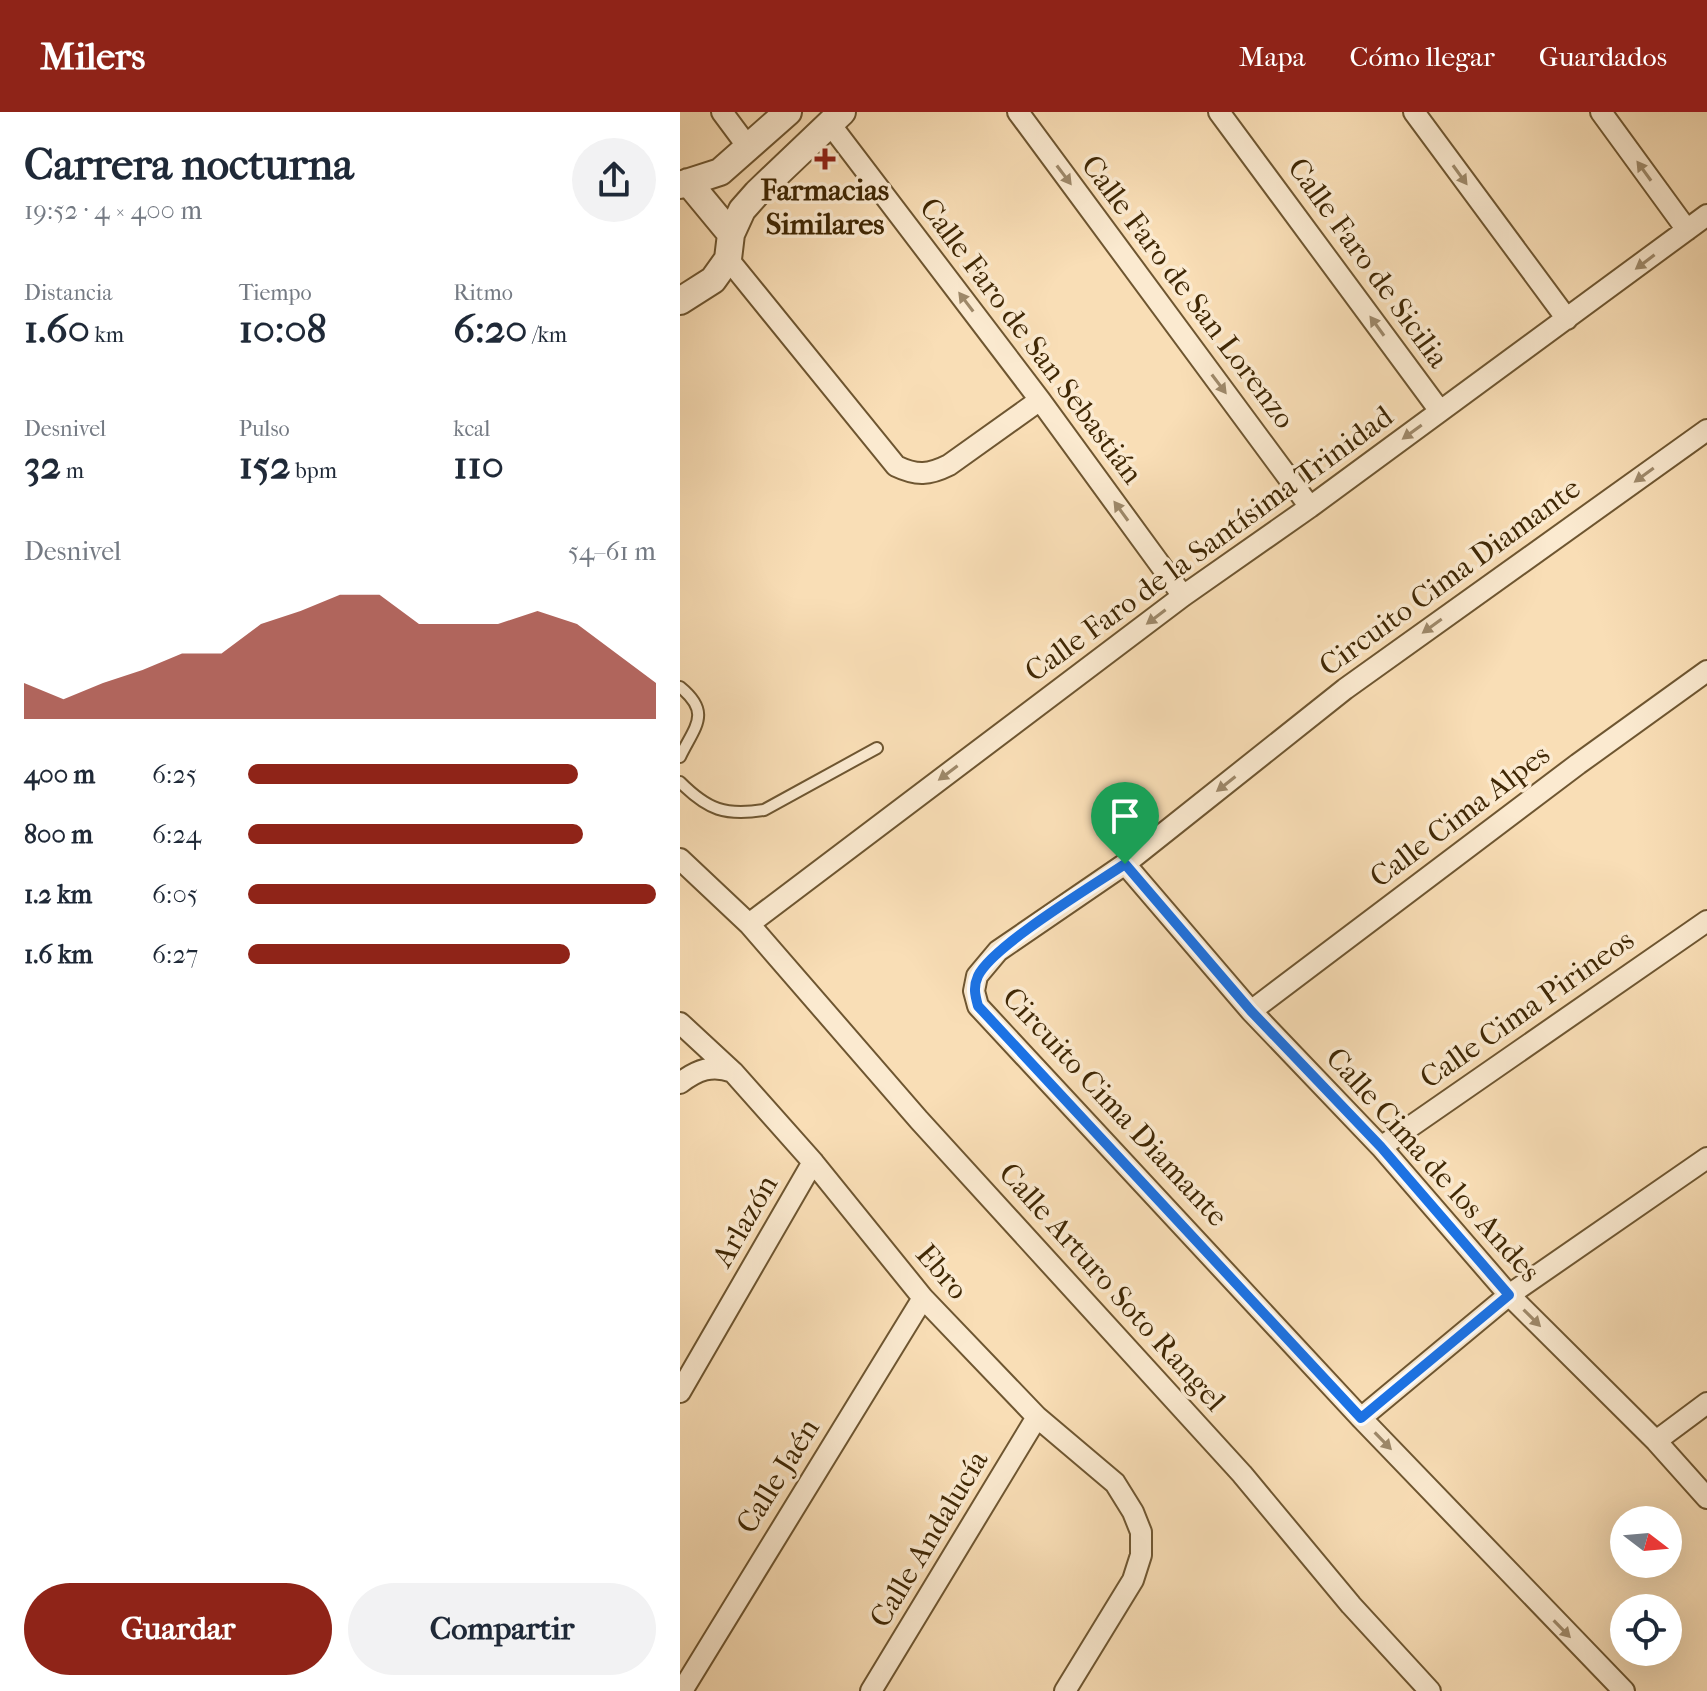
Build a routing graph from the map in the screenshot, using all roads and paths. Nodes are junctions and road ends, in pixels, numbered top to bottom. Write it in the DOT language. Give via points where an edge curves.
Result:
graph roads {
  1 [pos="722,112"];
  2 [pos="788,112"];
  3 [pos="1018,112"];
  4 [pos="1219,112"];
  5 [pos="1414,112"];
  6 [pos="1601,112"];
  7 [pos="836,118"];
  8 [pos="748,147"];
  9 [pos="684,184"];
  10 [pos="1707,215"];
  11 [pos="1687,230"];
  12 [pos="730,246"];
  13 [pos="680,301"];
  14 [pos="1567,319"];
  15 [pos="1040,400"];
  16 [pos="1440,411"];
  17 [pos="1707,430"];
  18 [pos="1310,507"];
  19 [pos="1183,596"];
  20 [pos="1707,671"];
  21 [pos="680,687"];
  22 [pos="877,748"];
  23 [pos="680,757"];
  24 [pos="680,782"];
  25 [pos="680,859"];
  26 [pos="1125,864"];
  27 [pos="1707,921"];
  28 [pos="749,924"];
  29 [pos="1251,1011"];
  30 [pos="680,1023"];
  31 [pos="733,1072"];
  32 [pos="687,1078"];
  33 [pos="1381,1147"];
  34 [pos="1707,1158"];
  35 [pos="813,1162"];
  36 [pos="1509,1295"];
  37 [pos="923,1298"];
  38 [pos="680,1392"];
  39 [pos="1707,1403"];
  40 [pos="1037,1417"];
  41 [pos="1361,1418"];
  42 [pos="1656,1441"];
  43 [pos="1707,1498"];
  44 [pos="686,1687"];
  45 [pos="871,1691"];
  46 [pos="1065,1691"];
  47 [pos="1430,1691"];
  48 [pos="1624,1691"];
  1 -- 8 [label="street"];
  2 -- 8 [label="street"];
  3 -- 18 [label="street, Calle Faro de San Lorenzo, one-way"];
  16 -- 4 [label="street, Calle Faro de Sicilia, one-way"];
  5 -- 14 [label="street, one-way"];
  11 -- 6 [label="street, one-way"];
  7 -- 12 [label="street" via="742,210"];
  15 -- 7 [label="street, Calle Faro de San Sebastián, one-way"];
  8 -- 9 [label="street" via="720,172"];
  9 -- 12 [label="street"];
  10 -- 11 [label="street, Calle Faro de la Santísima Trinidad"];
  11 -- 14 [label="street, Calle Faro de la Santísima Trinidad, one-way"];
  12 -- 13 [label="street" via="713,280"];
  12 -- 15 [label="street" via="896,466 920,475 934,473"];
  14 -- 16 [label="street, Calle Faro de la Santísima Trinidad"];
  19 -- 15 [label="street, Calle Faro de San Sebastián, one-way"];
  16 -- 18 [label="street, Calle Faro de la Santísima Trinidad, one-way"];
  17 -- 26 [label="street, Circuito Cima Diamante, one-way" via="1345,689"];
  18 -- 19 [label="street, Calle Faro de la Santísima Trinidad"];
  19 -- 28 [label="street, Calle Faro de la Santísima Trinidad, one-way"];
  20 -- 29 [label="street, Calle Cima Alpes"];
  21 -- 23 [label="lane" via="696,701 699,713"];
  22 -- 24 [label="lane" via="764,810 743,813 709,806"];
  25 -- 28 [label="street, Calle Arturo Soto Rangel"];
  26 -- 29 [label="street, Calle Cima de los Andes"];
  26 -- 41 [label="street, Circuito Cima Diamante" via="998,951 977,976 978,1006"];
  27 -- 33 [label="street, Calle Cima Pirineos"];
  28 -- 47 [label="street, Calle Arturo Soto Rangel"];
  29 -- 33 [label="street, Calle Cima de los Andes"];
  30 -- 31 [label="street, Ebro"];
  31 -- 32 [label="street" via="709,1067"];
  31 -- 35 [label="street, Ebro"];
  33 -- 36 [label="street, Calle Cima de los Andes"];
  34 -- 36 [label="street"];
  35 -- 37 [label="street, Ebro"];
  35 -- 38 [label="street, Arlazón"];
  36 -- 41 [label="street"];
  36 -- 42 [label="street, Calle Cima de los Andes, one-way"];
  37 -- 40 [label="street, Ebro"];
  37 -- 44 [label="street, Calle Jaén"];
  39 -- 42 [label="street"];
  40 -- 45 [label="street, Calle Andalucía"];
  40 -- 46 [label="street, Ebro" via="1115,1483 1141,1532 1133,1580"];
  41 -- 48 [label="street, Circuito Cima Diamante, one-way"];
  42 -- 43 [label="street, Calle Cima de los Andes"];
}
